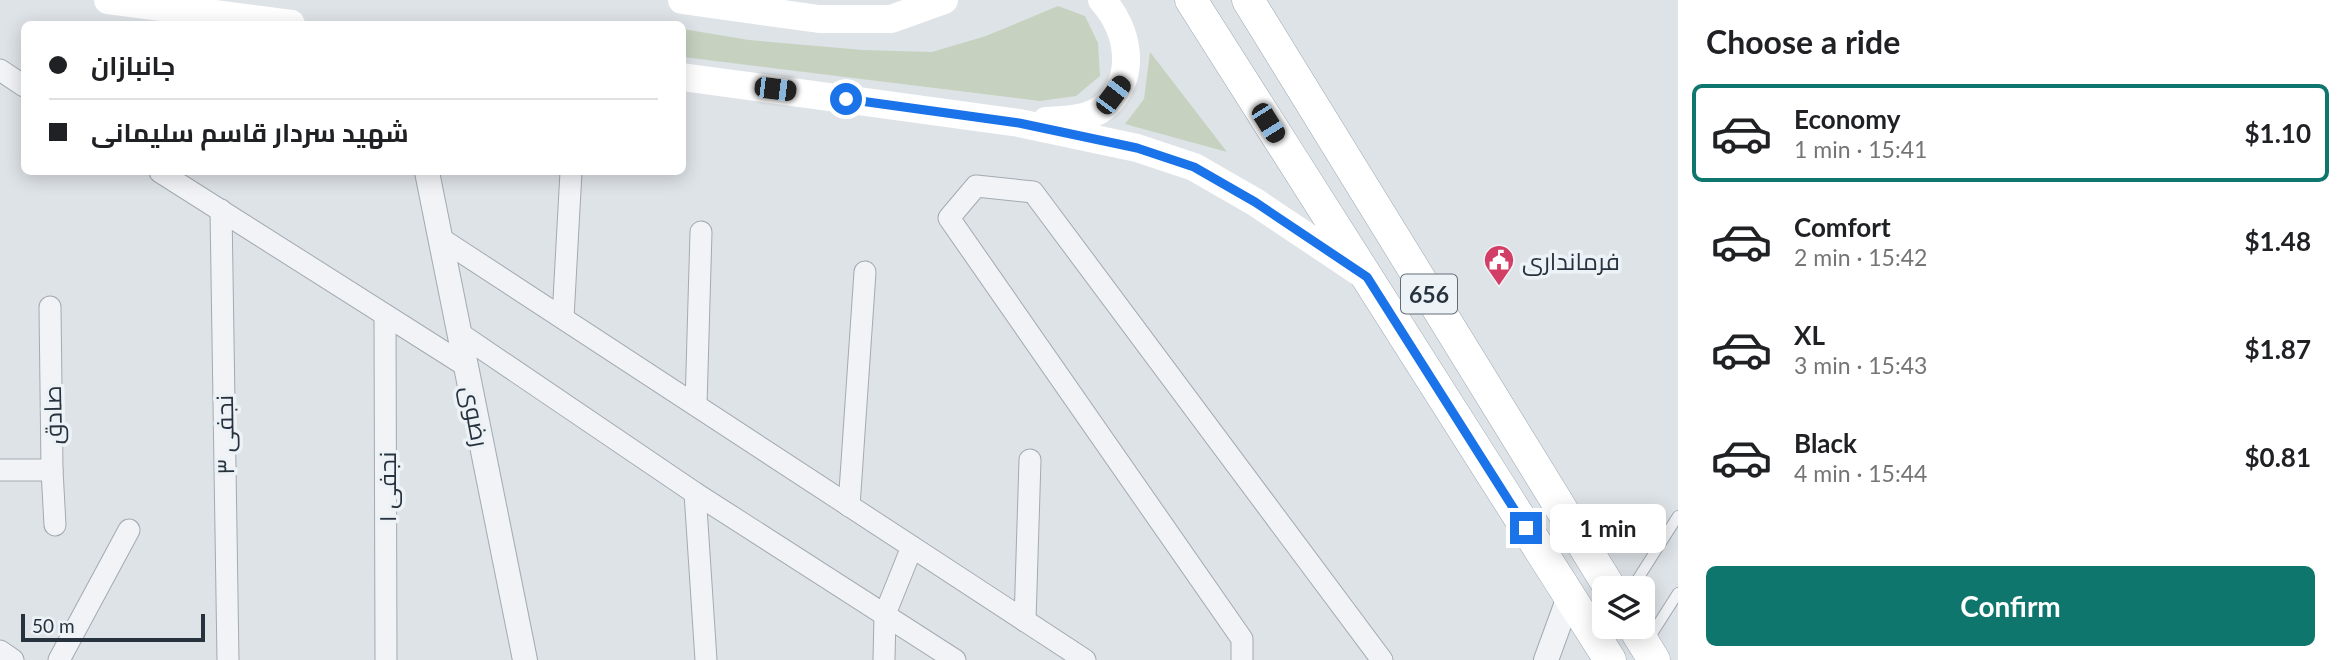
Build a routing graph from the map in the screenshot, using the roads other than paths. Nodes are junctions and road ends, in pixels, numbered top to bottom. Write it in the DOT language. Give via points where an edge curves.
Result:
graph roads {
  1 [pos="108,0"];
  2 [pos="689,0"];
  3 [pos="944,0"];
  4 [pos="1102,0"];
  5 [pos="1191,0"];
  6 [pos="1248,0"];
  7 [pos="268,21"];
  8 [pos="0,70"];
  9 [pos="686,78"];
  10 [pos="21,84"];
  11 [pos="1019,123"];
  12 [pos="165,175"];
  13 [pos="427,175"];
  14 [pos="571,175"];
  15 [pos="221,210"];
  16 [pos="701,232"];
  17 [pos="440,237"];
  18 [pos="865,272"];
  19 [pos="1367,277"];
  20 [pos="50,307"];
  21 [pos="385,315"];
  22 [pos="563,318"];
  23 [pos="459,333"];
  24 [pos="466,366"];
  25 [pos="696,405"];
  26 [pos="1030,460"];
  27 [pos="0,470"];
  28 [pos="52,470"];
  29 [pos="695,493"];
  30 [pos="849,506"];
  31 [pos="1678,516"];
  32 [pos="55,525"];
  33 [pos="129,530"];
  34 [pos="912,547"];
  35 [pos="1603,576"];
  36 [pos="1640,576"];
  37 [pos="1678,593"];
  38 [pos="1569,597"];
  39 [pos="885,614"];
  40 [pos="1025,621"];
  41 [pos="1644,644"];
  42 [pos="0,651"];
  43 [pos="13,660"];
  44 [pos="59,660"];
  45 [pos="228,660"];
  46 [pos="386,660"];
  47 [pos="525,660"];
  48 [pos="706,660"];
  49 [pos="884,660"];
  50 [pos="955,660"];
  51 [pos="1085,660"];
  52 [pos="1242,660"];
  53 [pos="1382,660"];
  54 [pos="1546,660"];
  55 [pos="1610,660"];
  1 -- 7 [label="main road"];
  2 -- 3 [label="main road" via="819,19 891,19"];
  4 -- 11 [label="main road" via="1117,17 1128,55 1122,83 1103,108 1076,120"];
  5 -- 19 [label="main road, 656"];
  6 -- 35 [label="main road, 656"];
  8 -- 10 [label="street"];
  9 -- 11 [label="main road"];
  11 -- 19 [label="main road" via="1137,148 1194,167"];
  12 -- 15 [label="street"];
  13 -- 17 [label="street, رضوی"];
  14 -- 22 [label="street"];
  15 -- 21 [label="street"];
  15 -- 45 [label="street, نجفی ۳"];
  16 -- 25 [label="street"];
  17 -- 22 [label="street"];
  17 -- 23 [label="street, رضوی"];
  18 -- 30 [label="street"];
  19 -- 38 [label="main road, 656"];
  20 -- 28 [label="street, صادق"];
  21 -- 24 [label="street"];
  21 -- 46 [label="street, نجفی ۱"];
  22 -- 25 [label="street"];
  23 -- 24 [label="street, رضوی"];
  23 -- 29 [label="street"];
  24 -- 47 [label="street, رضوی"];
  25 -- 30 [label="street"];
  26 -- 40 [label="street"];
  27 -- 28 [label="street, صادق"];
  28 -- 32 [label="street"];
  29 -- 39 [label="street"];
  29 -- 48 [label="street"];
  30 -- 34 [label="street"];
  31 -- 36 [label="lane"];
  33 -- 44 [label="street"];
  34 -- 39 [label="street"];
  34 -- 40 [label="street"];
  37 -- 41 [label="lane"];
  38 -- 54 [label="street"];
  38 -- 55 [label="main road, 656"];
  39 -- 49 [label="street"];
  39 -- 50 [label="street"];
  40 -- 51 [label="street"];
  42 -- 43 [label="street"];
  52 -- 53 [label="street" via="1242,639 949,218 976,187 1033,192"];
}
